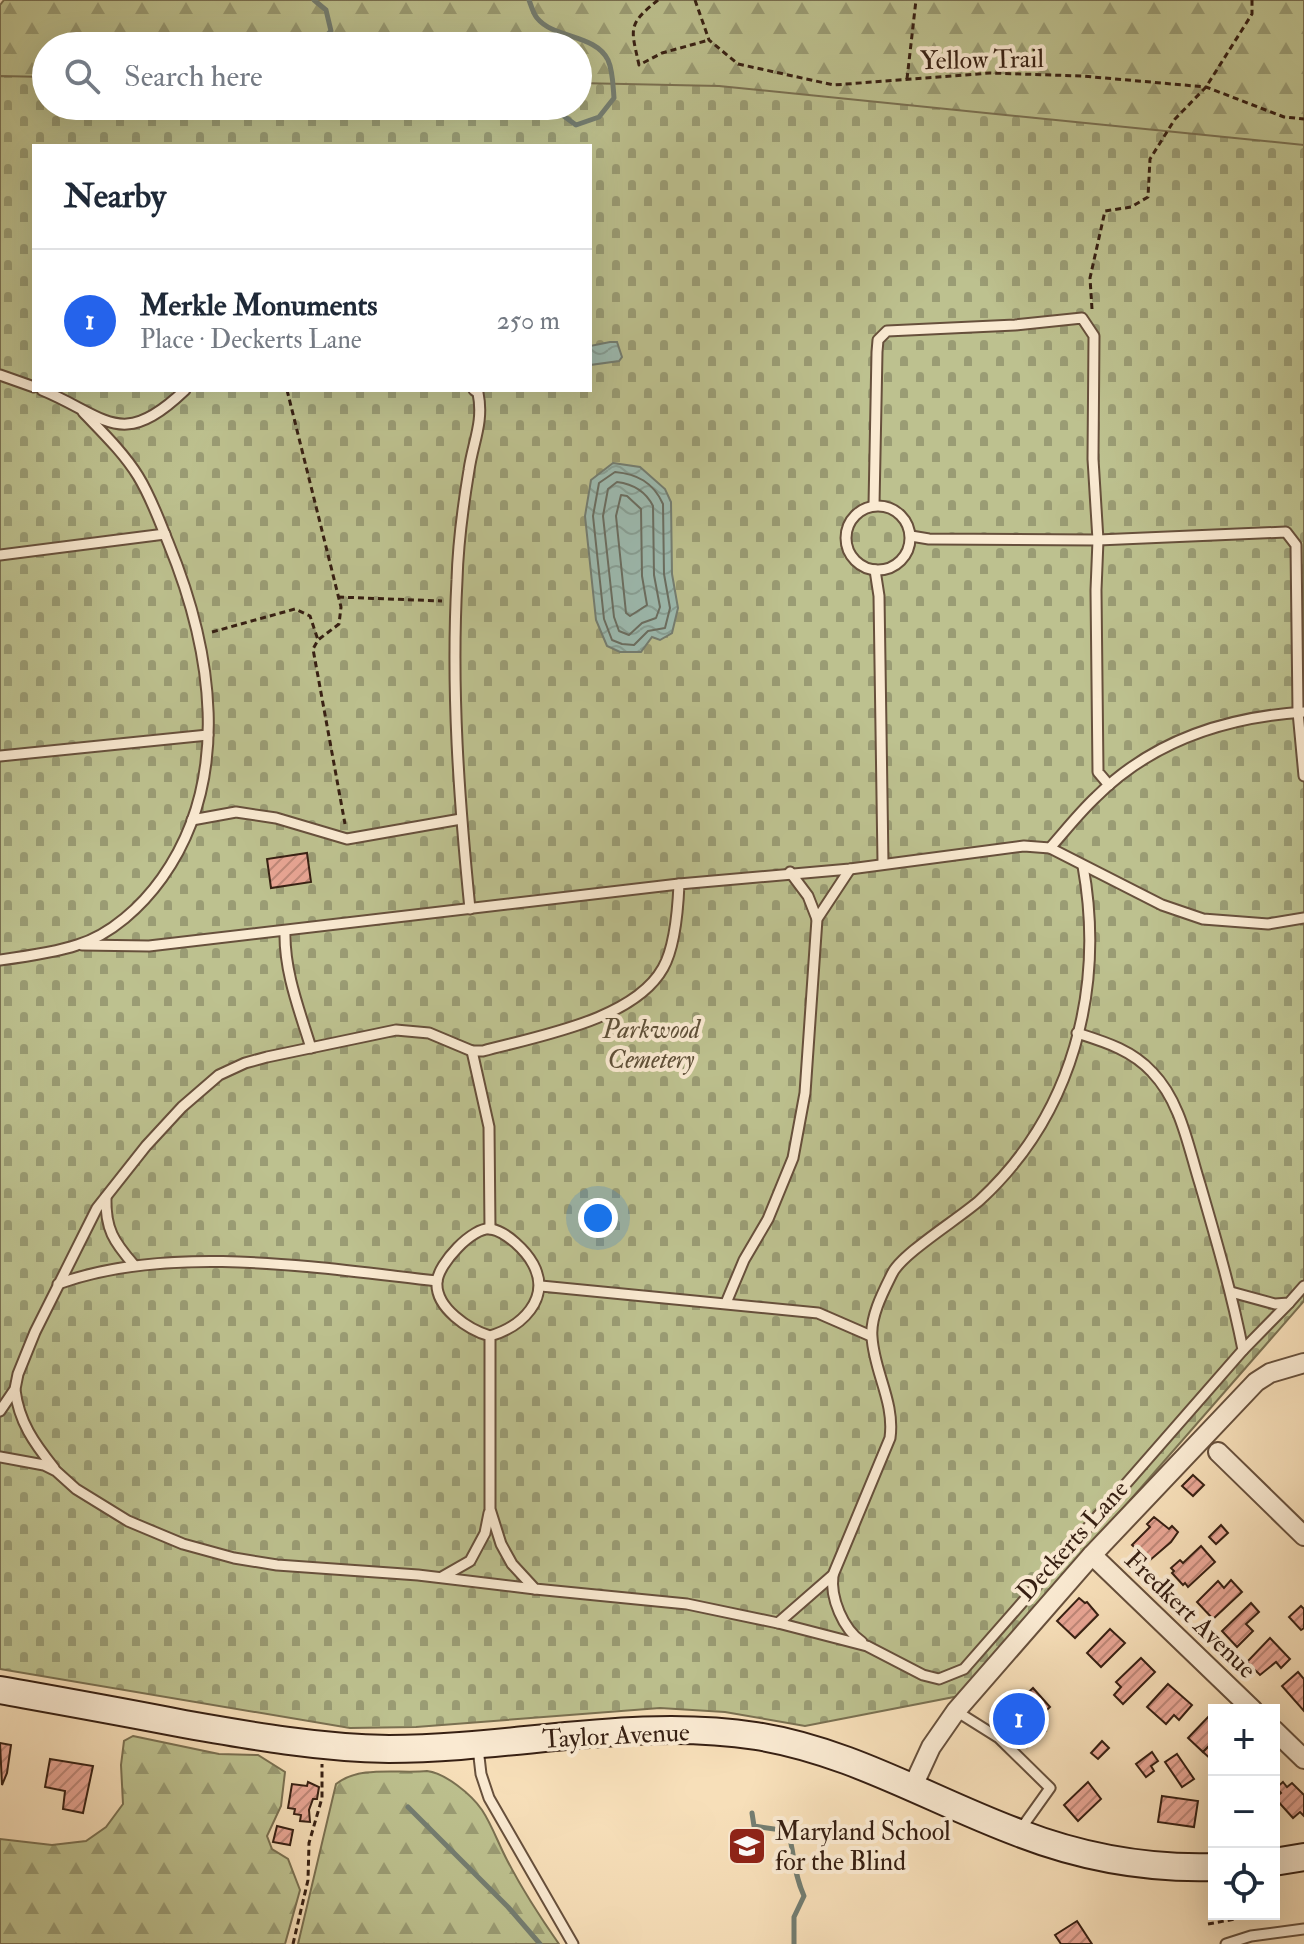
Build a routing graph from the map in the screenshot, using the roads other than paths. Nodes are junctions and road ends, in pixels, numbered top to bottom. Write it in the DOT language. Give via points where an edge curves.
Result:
graph roads {
  1 [pos="0,375"];
  2 [pos="32,386"];
  3 [pos="46,392"];
  4 [pos="183,392"];
  5 [pos="476,392"];
  6 [pos="83,412"];
  7 [pos="874,505"];
  8 [pos="165,534"];
  9 [pos="911,536"];
  10 [pos="1098,540"];
  11 [pos="0,555"];
  12 [pos="875,570"];
  13 [pos="1301,712"];
  14 [pos="208,735"];
  15 [pos="0,756"];
  16 [pos="1304,776"];
  17 [pos="1109,785"];
  18 [pos="461,819"];
  19 [pos="192,820"];
  20 [pos="1050,848"];
  21 [pos="883,863"];
  22 [pos="1083,866"];
  23 [pos="850,869"];
  24 [pos="790,872"];
  25 [pos="679,884"];
  26 [pos="470,909"];
  27 [pos="1304,918"];
  28 [pos="817,919"];
  29 [pos="285,931"];
  30 [pos="78,945"];
  31 [pos="14,958"];
  32 [pos="0,960"];
  33 [pos="0,967"];
  34 [pos="1077,1033"];
  35 [pos="311,1048"];
  36 [pos="472,1051"];
  37 [pos="106,1196"];
  38 [pos="490,1229"];
  39 [pos="134,1265"];
  40 [pos="437,1281"];
  41 [pos="58,1284"];
  42 [pos="541,1286"];
  43 [pos="1304,1286"];
  44 [pos="1231,1292"];
  45 [pos="726,1303"];
  46 [pos="1289,1303"];
  47 [pos="490,1336"];
  48 [pos="871,1336"];
  49 [pos="1243,1350"];
  50 [pos="1304,1363"];
  51 [pos="15,1389"];
  52 [pos="0,1411"];
  53 [pos="1218,1452"];
  54 [pos="0,1457"];
  55 [pos="56,1471"];
  56 [pos="490,1509"];
  57 [pos="1304,1536"];
  58 [pos="1092,1555"];
  59 [pos="833,1575"];
  60 [pos="441,1577"];
  61 [pos="535,1589"];
  62 [pos="778,1623"];
  63 [pos="867,1646"];
  64 [pos="0,1690"];
  65 [pos="1247,1704"];
  66 [pos="956,1711"];
  67 [pos="1280,1736"];
  68 [pos="478,1744"];
  69 [pos="1304,1759"];
  70 [pos="913,1786"];
  71 [pos="1018,1833"];
  72 [pos="1304,1857"];
  73 [pos="1280,1861"];
  74 [pos="1208,1867"];
  75 [pos="1304,1929"];
  76 [pos="573,1944"];
  77 [pos="1226,1944"];
  1 -- 2 [label="lane"];
  3 -- 6 [label="lane"];
  4 -- 6 [label="lane" via="134,425 107,423"];
  5 -- 18 [label="lane" via="482,411 467,485 456,602 454,699"];
  6 -- 8 [label="lane" via="133,468"];
  7 -- 9 [label="lane" via="892,507 906,519"];
  7 -- 10 [label="lane" via="877,352 878,340 887,331 1082,318 1094,336"];
  7 -- 12 [label="lane" via="856,513 846,529 847,548 858,563"];
  8 -- 11 [label="lane"];
  8 -- 14 [label="lane" via="200,635"];
  9 -- 10 [label="lane"];
  9 -- 12 [label="lane" via="901,562"];
  10 -- 13 [label="lane" via="1273,531 1293,537"];
  10 -- 17 [label="lane" via="1098,772"];
  12 -- 21 [label="lane"];
  13 -- 16 [label="lane"];
  13 -- 17 [label="lane" via="1218,725 1186,736"];
  14 -- 15 [label="lane"];
  14 -- 19 [label="lane" via="206,777"];
  17 -- 20 [label="lane"];
  18 -- 19 [label="lane" via="347,839 236,812"];
  18 -- 26 [label="lane"];
  19 -- 30 [label="lane" via="154,888 131,913"];
  20 -- 21 [label="lane" via="1024,846"];
  20 -- 22 [label="lane"];
  21 -- 23 [label="lane"];
  22 -- 27 [label="lane" via="1203,919 1268,924"];
  22 -- 34 [label="lane" via="1090,934"];
  23 -- 24 [label="lane"];
  23 -- 28 [label="lane"];
  24 -- 25 [label="lane"];
  24 -- 28 [label="lane"];
  25 -- 26 [label="lane"];
  25 -- 36 [label="lane" via="665,966 639,996 602,1016"];
  26 -- 29 [label="lane"];
  28 -- 45 [label="lane" via="805,1093 793,1158"];
  29 -- 30 [label="lane" via="149,946"];
  29 -- 35 [label="lane" via="289,977"];
  30 -- 31 [label="lane"];
  31 -- 32 [label="lane"];
  31 -- 33 [label="lane"];
  34 -- 44 [label="lane" via="1132,1055 1165,1088 1181,1122"];
  34 -- 48 [label="lane" via="1066,1074 1039,1131 1003,1178 894,1269"];
  35 -- 36 [label="lane" via="413,1030"];
  35 -- 37 [label="lane" via="245,1063 219,1075 182,1107"];
  36 -- 38 [label="lane" via="489,1127"];
  37 -- 39 [label="lane" via="108,1228"];
  37 -- 41 [label="lane"];
  38 -- 40 [label="lane" via="477,1232 456,1250"];
  38 -- 42 [label="lane" via="524,1251"];
  39 -- 40 [label="lane" via="240,1263"];
  39 -- 41 [label="lane"];
  40 -- 47 [label="lane" via="452,1314 473,1332"];
  41 -- 51 [label="lane"];
  42 -- 45 [label="lane"];
  42 -- 47 [label="lane" via="536,1301 513,1327"];
  43 -- 46 [label="lane"];
  44 -- 46 [label="lane"];
  44 -- 49 [label="lane"];
  45 -- 48 [label="lane" via="818,1313"];
  46 -- 49 [label="lane"];
  47 -- 56 [label="lane"];
  48 -- 59 [label="lane" via="889,1403 890,1438"];
  49 -- 63 [label="lane" via="964,1669 939,1679"];
  50 -- 58 [label="street, Deckerts Lane" via="1270,1373 1244,1392"];
  51 -- 52 [label="lane"];
  51 -- 55 [label="lane" via="17,1409 33,1443"];
  53 -- 57 [label="street"];
  54 -- 55 [label="lane"];
  55 -- 60 [label="lane" via="128,1521 196,1548 277,1565"];
  56 -- 60 [label="lane" via="470,1561"];
  56 -- 61 [label="lane" via="512,1564"];
  58 -- 65 [label="street, Fredkert Avenue"];
  58 -- 66 [label="street, Deckerts Lane"];
  59 -- 62 [label="lane"];
  59 -- 63 [label="lane" via="833,1595 846,1624"];
  60 -- 61 [label="lane"];
  61 -- 62 [label="lane" via="687,1604"];
  62 -- 63 [label="lane"];
  64 -- 68 [label="main road, Taylor Avenue" via="322,1745 390,1749"];
  66 -- 70 [label="street, Deckerts Lane"];
  66 -- 71 [label="lane" via="999,1738 1050,1788"];
  67 -- 69 [label="street"];
  68 -- 70 [label="main road, Taylor Avenue" via="643,1730 729,1732 815,1748"];
  68 -- 76 [label="lane" via="489,1798"];
  70 -- 71 [label="main road, Taylor Avenue"];
  71 -- 74 [label="main road, Taylor Avenue" via="1124,1862"];
  72 -- 73 [label="main road"];
  75 -- 77 [label="lane"];
}
